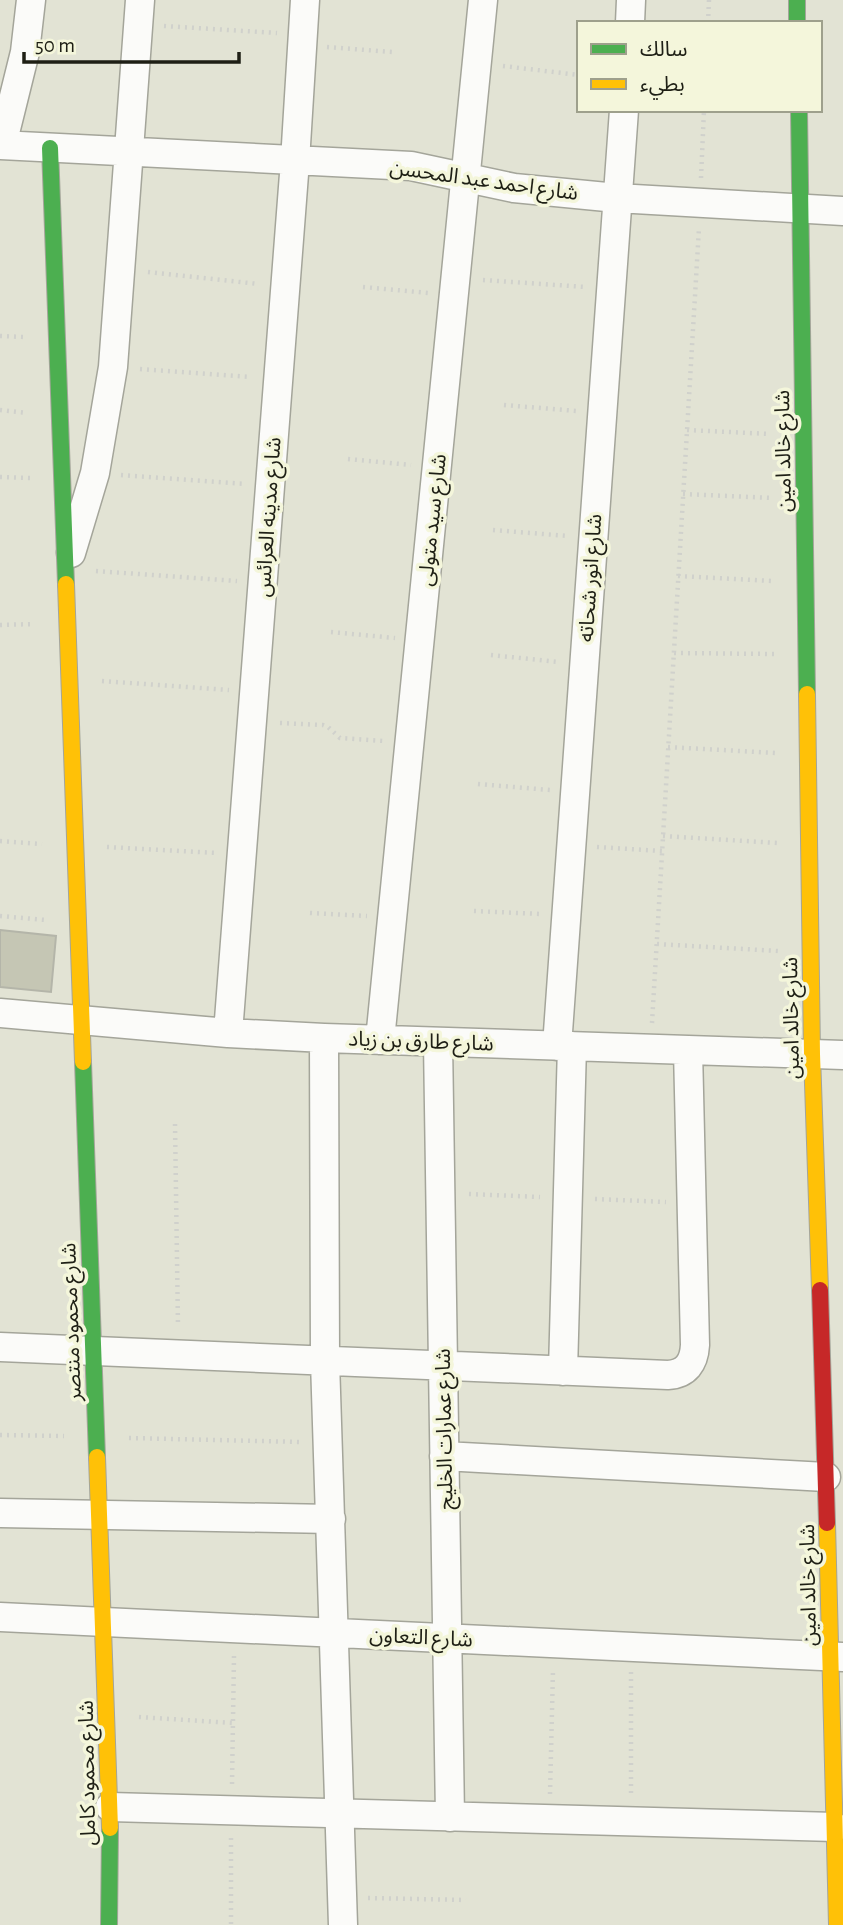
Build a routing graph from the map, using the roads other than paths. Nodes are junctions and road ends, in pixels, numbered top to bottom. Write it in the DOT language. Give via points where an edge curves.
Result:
graph roads {
  1 [pos="31,0"];
  2 [pos="304,0"];
  3 [pos="483,0"];
  4 [pos="631,0"];
  5 [pos="797,0"];
  6 [pos="139,12"];
  7 [pos="630,21"];
  8 [pos="797,21"];
  9 [pos="624,112"];
  10 [pos="799,112"];
  11 [pos="1,145"];
  12 [pos="50,148"];
  13 [pos="128,152"];
  14 [pos="295,161"];
  15 [pos="466,179"];
  16 [pos="617,198"];
  17 [pos="800,208"];
  18 [pos="843,211"];
  19 [pos="65,569"];
  20 [pos="0,1013"];
  21 [pos="82,1021"];
  22 [pos="228,1033"];
  23 [pos="324,1038"];
  24 [pos="380,1040"];
  25 [pos="438,1042"];
  26 [pos="565,1046"];
  27 [pos="688,1050"];
  28 [pos="812,1054"];
  29 [pos="843,1055"];
  30 [pos="0,1347"];
  31 [pos="94,1352"];
  32 [pos="325,1362"];
  33 [pos="443,1367"];
  34 [pos="563,1371"];
  35 [pos="444,1456"];
  36 [pos="826,1477"];
  37 [pos="0,1513"];
  38 [pos="99,1515"];
  39 [pos="331,1519"];
  40 [pos="0,1616"];
  41 [pos="104,1621"];
  42 [pos="334,1633"];
  43 [pos="447,1638"];
  44 [pos="837,1656"];
  45 [pos="838,1774"];
  46 [pos="110,1807"];
  47 [pos="339,1814"];
  48 [pos="450,1817"];
  49 [pos="835,1827"];
  50 [pos="109,1925"];
  51 [pos="344,1925"];
  52 [pos="837,1925"];
  1 -- 11 [label="street" via="23,63"];
  2 -- 14 [label="street, شارع مدينه العرائس"];
  3 -- 15 [label="street, شارع سيد متولى"];
  4 -- 7 [label="street"];
  5 -- 8 [label="main road"];
  6 -- 13 [label="street"];
  9 -- 16 [label="street, شارع انور شحاته"];
  10 -- 17 [label="main road, شارع خالد امين"];
  11 -- 12 [label="street, شارع احمد عبد المحسن"];
  12 -- 13 [label="street, شارع احمد عبد المحسن"];
  12 -- 19 [label="main road, شارع محمود منتصر"];
  13 -- 14 [label="street, شارع احمد عبد المحسن"];
  13 -- 19 [label="street" via="113,368 95,473"];
  14 -- 15 [label="street, شارع احمد عبد المحسن" via="411,166"];
  14 -- 22 [label="street, شارع مدينه العرائس"];
  15 -- 16 [label="street, شارع احمد عبد المحسن"];
  15 -- 24 [label="street, شارع سيد متولى"];
  16 -- 17 [label="street, شارع احمد عبد المحسن"];
  16 -- 26 [label="street, شارع انور شحاته" via="566,916"];
  17 -- 18 [label="street, شارع احمد عبد المحسن"];
  17 -- 28 [label="main road, شارع خالد امين"];
  19 -- 21 [label="main road, شارع محمود منتصر"];
  20 -- 21 [label="street, شارع طارق بن زياد"];
  21 -- 22 [label="street, شارع طارق بن زياد"];
  21 -- 31 [label="main road, شارع محمود منتصر"];
  22 -- 23 [label="street, شارع طارق بن زياد"];
  23 -- 24 [label="street, شارع طارق بن زياد"];
  23 -- 32 [label="street"];
  24 -- 25 [label="street, شارع طارق بن زياد"];
  25 -- 26 [label="street, شارع طارق بن زياد"];
  25 -- 33 [label="street, شارع عمارات الخليج"];
  26 -- 27 [label="street, شارع طارق بن زياد"];
  26 -- 34 [label="street, شارع انور شحاته"];
  27 -- 28 [label="street, شارع طارق بن زياد"];
  27 -- 34 [label="street" via="693,1360 674,1375"];
  28 -- 29 [label="street, شارع طارق بن زياد"];
  28 -- 36 [label="main road, شارع خالد امين"];
  30 -- 31 [label="street"];
  31 -- 32 [label="street"];
  31 -- 38 [label="main road, شارع محمود منتصر"];
  32 -- 33 [label="street"];
  32 -- 39 [label="street"];
  33 -- 34 [label="street"];
  33 -- 35 [label="street, شارع عمارات الخليج"];
  35 -- 36 [label="street"];
  35 -- 43 [label="street, شارع عمارات الخليج"];
  36 -- 44 [label="main road, شارع خالد امين"];
  37 -- 38 [label="street"];
  38 -- 39 [label="street"];
  38 -- 41 [label="main road, شارع محمود منتصر"];
  39 -- 42 [label="street"];
  40 -- 41 [label="street, شارع التعاون"];
  41 -- 42 [label="street, شارع التعاون"];
  41 -- 46 [label="main road, شارع محمود كامل"];
  42 -- 43 [label="street, شارع التعاون"];
  42 -- 47 [label="street"];
  43 -- 44 [label="street, شارع التعاون"];
  43 -- 48 [label="street, شارع عمارات الخليج"];
  44 -- 45 [label="main road, شارع خالد امين"];
  45 -- 49 [label="main road, شارع خالد امين"];
  46 -- 47 [label="street"];
  46 -- 50 [label="main road, شارع محمود كامل"];
  47 -- 48 [label="street"];
  47 -- 51 [label="street"];
  48 -- 49 [label="street"];
  49 -- 52 [label="main road, شارع خالد امين"];
}
